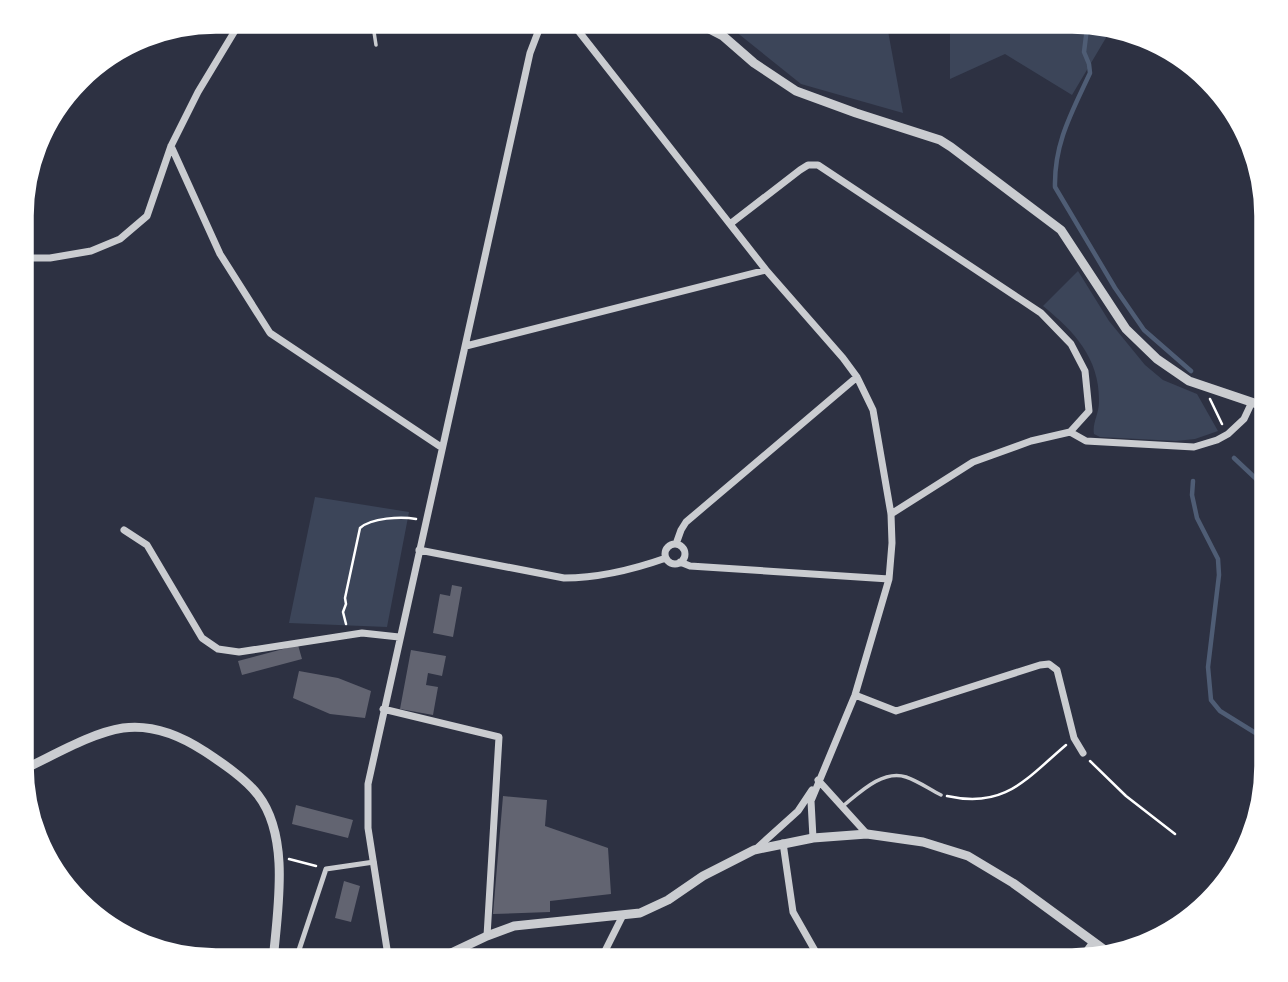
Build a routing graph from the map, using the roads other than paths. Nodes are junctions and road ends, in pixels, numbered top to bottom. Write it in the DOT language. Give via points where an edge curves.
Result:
graph roads {
  1 [pos="234,32"];
  2 [pos="374,32"];
  3 [pos="538,32"];
  4 [pos="579,32"];
  5 [pos="715,32"];
  6 [pos="376,45"];
  7 [pos="171,146"];
  8 [pos="730,224"];
  9 [pos="32,258"];
  10 [pos="766,271"];
  11 [pos="466,346"];
  12 [pos="857,377"];
  13 [pos="1252,402"];
  14 [pos="1256,403"];
  15 [pos="1070,432"];
  16 [pos="441,447"];
  17 [pos="891,514"];
  18 [pos="124,530"];
  19 [pos="676,544"];
  20 [pos="419,550"];
  21 [pos="666,558"];
  22 [pos="680,562"];
  23 [pos="889,579"];
  24 [pos="399,637"];
  25 [pos="855,695"];
  26 [pos="383,709"];
  27 [pos="1083,753"];
  28 [pos="32,766"];
  29 [pos="818,780"];
  30 [pos="941,795"];
  31 [pos="841,808"];
  32 [pos="867,834"];
  33 [pos="813,838"];
  34 [pos="783,843"];
  35 [pos="754,850"];
  36 [pos="374,862"];
  37 [pos="623,915"];
  38 [pos="487,936"];
  39 [pos="1093,942"];
  40 [pos="1101,948"];
  41 [pos="274,950"];
  42 [pos="299,950"];
  43 [pos="387,950"];
  44 [pos="457,950"];
  45 [pos="605,950"];
  46 [pos="815,950"];
  47 [pos="1087,950"];
  1 -- 7 [label="street"];
  2 -- 6 [label="lane"];
  3 -- 11 [label="street"];
  4 -- 8 [label="street"];
  5 -- 13 [label="street" via="796,91 940,140 968,158 1061,230 1126,329 1157,359 1189,381"];
  7 -- 9 [label="street" via="147,216 120,239 91,251"];
  7 -- 16 [label="street" via="220,254 270,333"];
  8 -- 10 [label="street"];
  8 -- 15 [label="street" via="800,170 818,165 1041,313 1071,344 1085,371 1088,411"];
  10 -- 11 [label="street"];
  10 -- 12 [label="street"];
  11 -- 16 [label="street"];
  12 -- 17 [label="street" via="873,410"];
  12 -- 19 [label="street" via="686,522"];
  13 -- 14 [label="street"];
  13 -- 15 [label="street" via="1244,419 1228,435 1194,447 1086,441"];
  15 -- 17 [label="street" via="973,462"];
  16 -- 20 [label="street"];
  17 -- 23 [label="street"];
  18 -- 24 [label="street" via="147,545 202,638 218,649 239,652 362,633"];
  19 -- 21 [label="street" via="667,547"];
  19 -- 22 [label="street" via="685,553"];
  20 -- 21 [label="street" via="564,578 632,570"];
  20 -- 24 [label="street"];
  21 -- 22 [label="street"];
  22 -- 23 [label="street"];
  23 -- 25 [label="street"];
  24 -- 26 [label="street"];
  25 -- 27 [label="street" via="896,711 1049,664 1057,670 1074,738"];
  25 -- 29 [label="street"];
  26 -- 36 [label="street" via="368,784"];
  26 -- 38 [label="street" via="499,737"];
  28 -- 41 [label="street" via="106,733 133,727 159,730 223,764 258,795 275,829 280,869"];
  29 -- 31 [label="street"];
  29 -- 33 [label="street" via="811,801"];
  29 -- 35 [label="street" via="798,811"];
  30 -- 31 [label="lane" via="896,775 878,780"];
  31 -- 32 [label="street"];
  32 -- 33 [label="street"];
  32 -- 39 [label="street" via="923,842 968,856"];
  33 -- 34 [label="street"];
  34 -- 35 [label="street"];
  34 -- 46 [label="street" via="793,912"];
  35 -- 37 [label="street" via="668,900"];
  36 -- 42 [label="street" via="326,869"];
  36 -- 43 [label="street"];
  37 -- 38 [label="street" via="514,926"];
  37 -- 45 [label="street"];
  38 -- 44 [label="street"];
  39 -- 40 [label="street"];
  39 -- 47 [label="street"];
}
